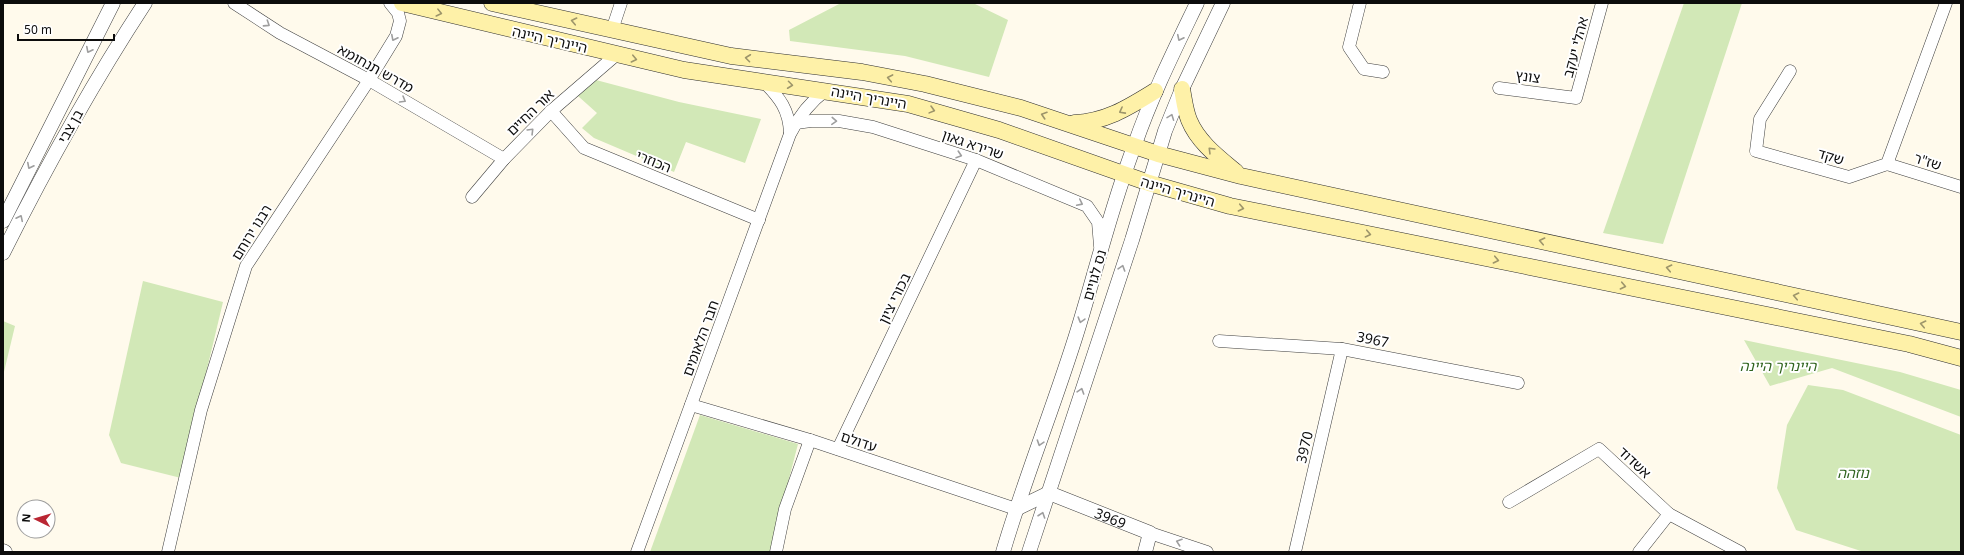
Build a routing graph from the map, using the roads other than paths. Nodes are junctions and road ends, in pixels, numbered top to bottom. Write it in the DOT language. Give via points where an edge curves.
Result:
graph roads {
  1 [pos="113,3"];
  2 [pos="144,3"];
  3 [pos="234,3"];
  4 [pos="390,3"];
  5 [pos="402,3"];
  6 [pos="492,3"];
  7 [pos="621,3"];
  8 [pos="1197,3"];
  9 [pos="1223,3"];
  10 [pos="1360,3"];
  11 [pos="1602,3"];
  12 [pos="1946,3"];
  13 [pos="612,30"];
  14 [pos="616,55"];
  15 [pos="1790,71"];
  16 [pos="1383,72"];
  17 [pos="369,80"];
  18 [pos="764,82"];
  19 [pos="1499,88"];
  20 [pos="826,90"];
  21 [pos="1182,90"];
  22 [pos="1155,91"];
  23 [pos="1576,98"];
  24 [pos="551,111"];
  25 [pos="1070,123"];
  26 [pos="793,129"];
  27 [pos="1134,145"];
  28 [pos="1158,154"];
  29 [pos="504,159"];
  30 [pos="976,160"];
  31 [pos="1886,164"];
  32 [pos="1124,175"];
  33 [pos="1240,176"];
  34 [pos="1149,183"];
  35 [pos="1961,187"];
  36 [pos="472,198"];
  37 [pos="759,220"];
  38 [pos="3,221"];
  39 [pos="3,253"];
  40 [pos="1100,253"];
  41 [pos="1961,332"];
  42 [pos="1220,341"];
  43 [pos="1342,349"];
  44 [pos="1961,358"];
  45 [pos="1518,384"];
  46 [pos="691,405"];
  47 [pos="810,440"];
  48 [pos="838,449"];
  49 [pos="1049,493"];
  50 [pos="1509,502"];
  51 [pos="1016,508"];
  52 [pos="1669,514"];
  53 [pos="1150,533"];
  54 [pos="168,552"];
  55 [pos="637,552"];
  56 [pos="776,552"];
  57 [pos="1003,552"];
  58 [pos="1029,552"];
  59 [pos="1145,552"];
  60 [pos="1207,552"];
  61 [pos="1295,552"];
  62 [pos="1639,552"];
  63 [pos="1740,552"];
  1 -- 38 [label="street, בן צבי, one-way"];
  39 -- 2 [label="street, בן צבי, one-way" via="83,103"];
  3 -- 17 [label="street, מדרש תנחומא, one-way" via="280,33"];
  4 -- 17 [label="street, רבנו ירוחם, one-way" via="398,13 398,29"];
  5 -- 14 [label="main road, היינריך היינה, one-way"];
  13 -- 6 [label="main road, היינריך היינה, one-way"];
  7 -- 13 [label="street"];
  8 -- 22 [label="street, נס לגויים, one-way"];
  9 -- 21 [label="street, נס לגויים"];
  10 -- 16 [label="street" via="1349,47 1364,69"];
  11 -- 23 [label="street, אהלי יעקב"];
  12 -- 31 [label="street"];
  25 -- 13 [label="main road, היינריך היינה, one-way" via="925,84 862,72 731,56"];
  14 -- 18 [label="main road, היינריך היינה, one-way" via="684,70"];
  14 -- 24 [label="street, אור החיים"];
  15 -- 31 [label="street, שקד" via="1760,119 1756,151 1849,177"];
  17 -- 29 [label="street, מדרש תנחומא, one-way"];
  17 -- 54 [label="street, רבנו ירוחם" via="246,266 201,410"];
  18 -- 20 [label="main road, היינריך היינה, one-way"];
  18 -- 26 [label="street, חבר הלאומים" via="786,108"];
  19 -- 23 [label="street, צונץ"];
  20 -- 26 [label="street, חבר הלאומים" via="811,103"];
  20 -- 32 [label="main road, היינריך היינה, one-way" via="908,104 957,116"];
  28 -- 21 [label="street, נס לגויים, one-way"];
  33 -- 21 [label="main road, one-way" via="1199,137 1189,120"];
  22 -- 25 [label="main road, one-way" via="1115,114 1086,123"];
  22 -- 27 [label="street, נס לגויים"];
  29 -- 24 [label="street, אור החיים, one-way"];
  24 -- 37 [label="street, הכוזרי" via="584,148"];
  25 -- 27 [label="main road, היינריך היינה"];
  26 -- 30 [label="street, שרירא גאון, one-way" via="811,121 839,121 873,127"];
  26 -- 37 [label="street, חבר הלאומים"];
  27 -- 28 [label="main road, היינריך היינה"];
  27 -- 32 [label="street, נס לגויים"];
  28 -- 33 [label="main road, היינריך היינה"];
  28 -- 34 [label="street, נס לגויים"];
  29 -- 36 [label="street, אור החיים"];
  30 -- 40 [label="street, שרירא גאון, one-way" via="1087,206 1098,222"];
  30 -- 48 [label="street, בכורי ציון"];
  31 -- 35 [label="street, שז\"ר"];
  32 -- 34 [label="main road, היינריך היינה"];
  32 -- 40 [label="street, נס לגויים"];
  41 -- 33 [label="main road, היינריך היינה, one-way"];
  34 -- 44 [label="main road, היינריך היינה, one-way" via="1230,206 1910,344"];
  49 -- 34 [label="street, נס לגויים, one-way"];
  37 -- 46 [label="street, חבר הלאומים"];
  40 -- 51 [label="street, נס לגויים, one-way" via="1036,457"];
  42 -- 43 [label="street, 3967"];
  43 -- 45 [label="street, 3967"];
  43 -- 61 [label="street, 3970"];
  46 -- 47 [label="street, עדולם"];
  46 -- 55 [label="street, חבר הלאומים"];
  47 -- 48 [label="street, עדולם"];
  47 -- 56 [label="street" via="785,509"];
  48 -- 51 [label="street, עדולם"];
  49 -- 51 [label="street"];
  49 -- 53 [label="street, 3969"];
  58 -- 49 [label="street, נס לגויים, one-way"];
  50 -- 52 [label="street, אשדוד" via="1600,449"];
  51 -- 57 [label="street, נס לגויים"];
  52 -- 62 [label="street"];
  52 -- 63 [label="street, אשדוד"];
  53 -- 59 [label="street"];
  60 -- 53 [label="street, 3969, one-way"];
}
